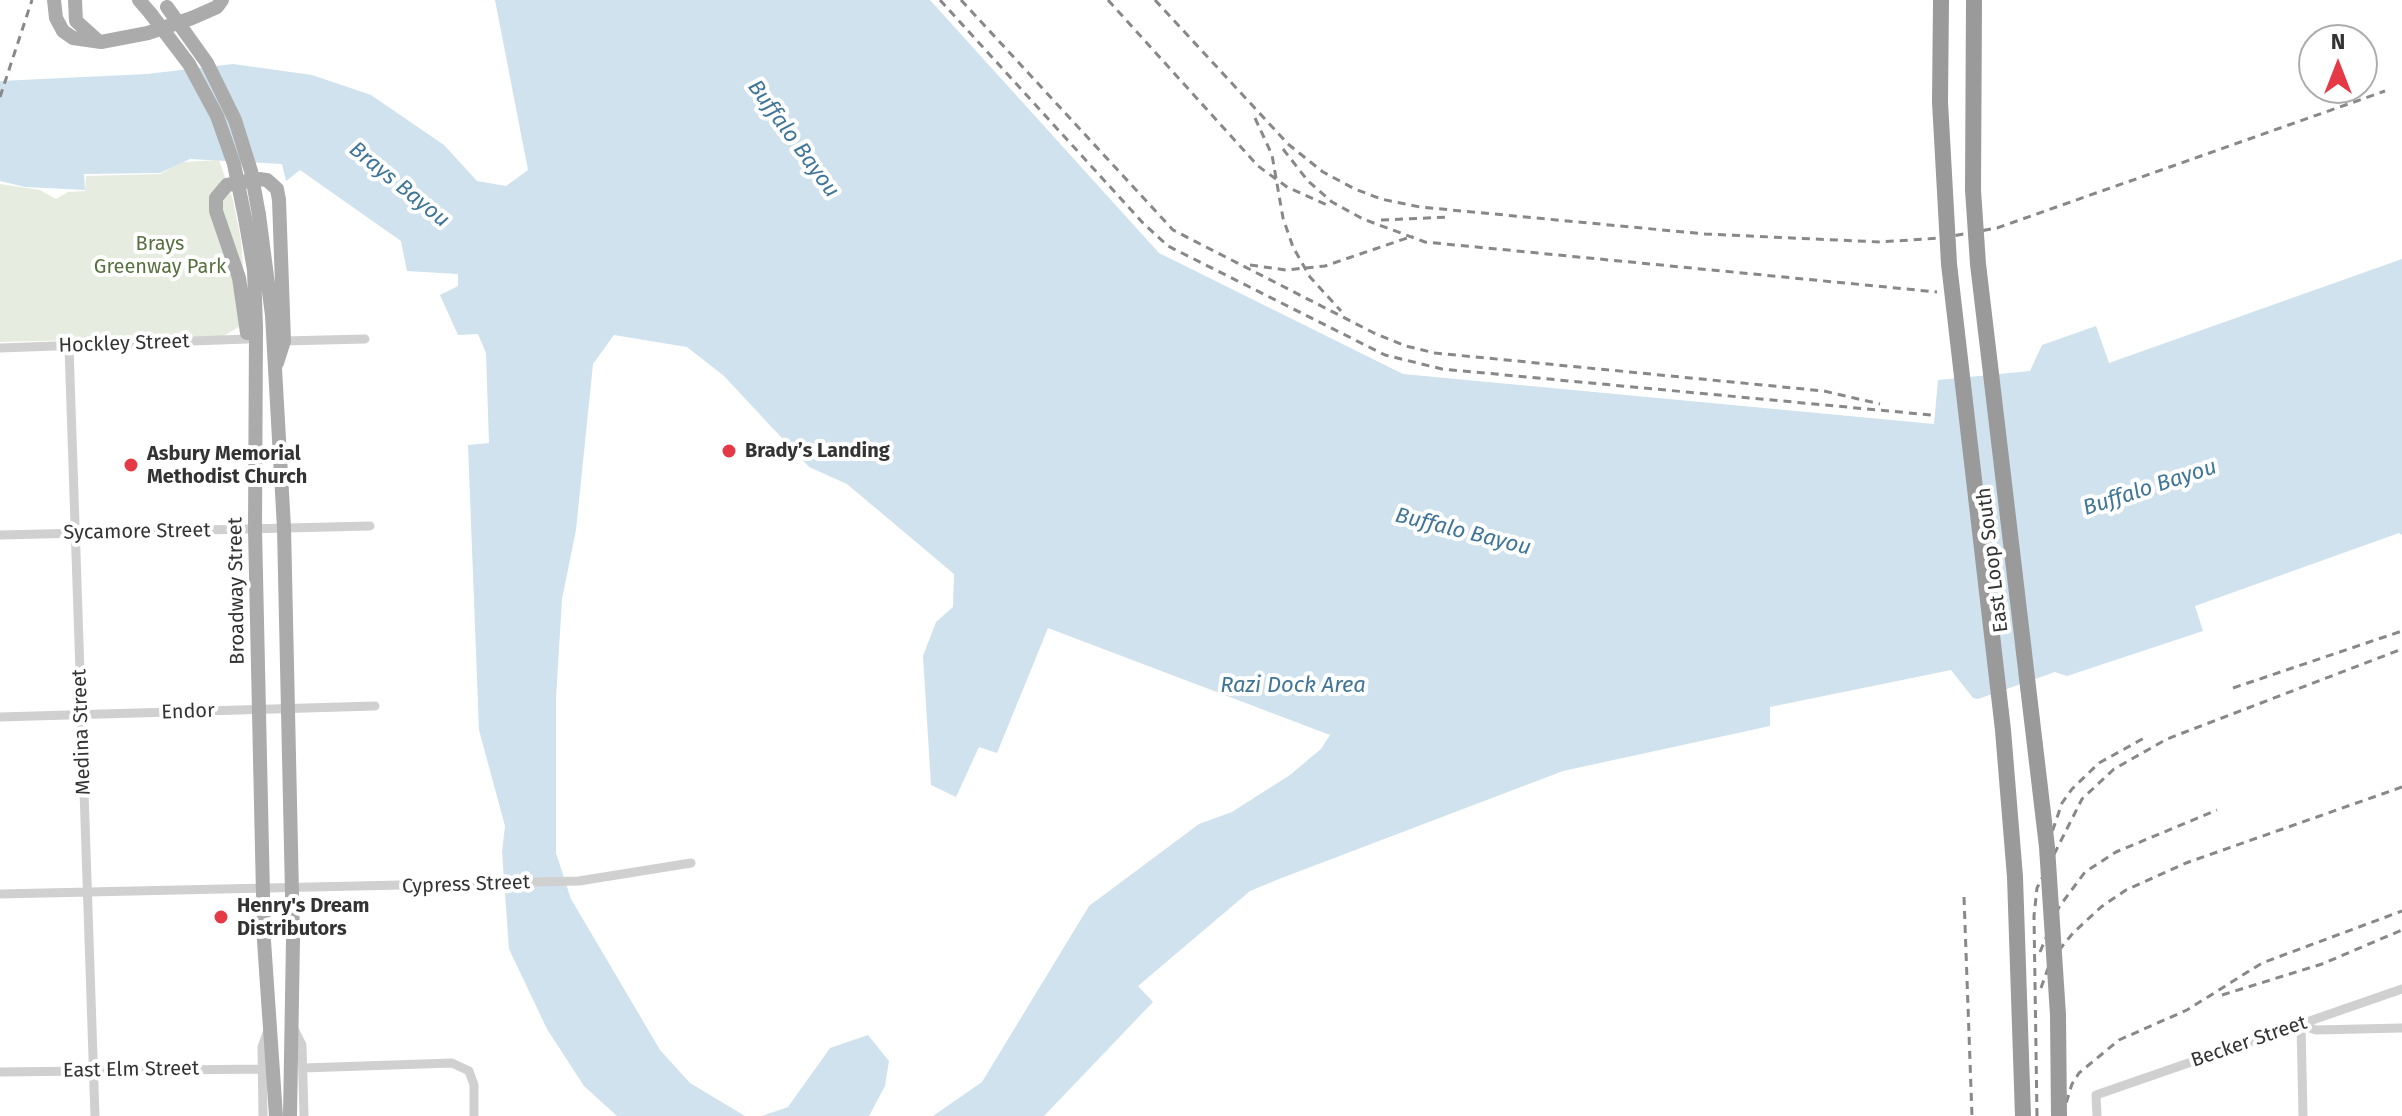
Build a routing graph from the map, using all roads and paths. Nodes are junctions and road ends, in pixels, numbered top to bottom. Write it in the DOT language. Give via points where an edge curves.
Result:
graph roads {
  1 [pos="54,0"];
  2 [pos="75,0"];
  3 [pos="139,0"];
  4 [pos="222,0"];
  5 [pos="1941,0"];
  6 [pos="1974,0"];
  7 [pos="164,4"];
  8 [pos="101,42"];
  9 [pos="252,217"];
  10 [pos="247,339"];
  11 [pos="365,339"];
  12 [pos="284,341"];
  13 [pos="69,347"];
  14 [pos="0,348"];
  15 [pos="274,366"];
  16 [pos="257,393"];
  17 [pos="370,526"];
  18 [pos="284,528"];
  19 [pos="255,529"];
  20 [pos="75,533"];
  21 [pos="0,535"];
  22 [pos="375,706"];
  23 [pos="259,709"];
  24 [pos="288,709"];
  25 [pos="82,716"];
  26 [pos="0,717"];
  27 [pos="691,863"];
  28 [pos="293,889"];
  29 [pos="263,890"];
  30 [pos="87,893"];
  31 [pos="0,894"];
  32 [pos="2402,989"];
  33 [pos="271,1022"];
  34 [pos="291,1023"];
  35 [pos="2301,1025"];
  36 [pos="2402,1028"];
  37 [pos="303,1068"];
  38 [pos="93,1069"];
  39 [pos="262,1069"];
  40 [pos="0,1072"];
  41 [pos="95,1116"];
  42 [pos="263,1116"];
  43 [pos="276,1116"];
  44 [pos="290,1116"];
  45 [pos="304,1116"];
  46 [pos="474,1116"];
  47 [pos="2023,1116"];
  48 [pos="2059,1116"];
  49 [pos="2097,1116"];
  50 [pos="2303,1116"];
  1 -- 8 [label="main road" via="63,31"];
  2 -- 8 [label="main road" via="76,21"];
  3 -- 9 [label="main road, Broadway Street, bridge" via="189,64 217,116"];
  4 -- 8 [label="main road" via="192,18"];
  5 -- 47 [label="highway, East Loop South, bridge" via="1940,102 1949,264 2003,730 2015,877"];
  6 -- 48 [label="highway, East Loop South, bridge" via="1977,249 2047,847"];
  7 -- 9 [label="main road, Broadway Street, bridge" via="207,63 235,120 251,171"];
  9 -- 15 [label="main road, Broadway Street" via="267,268"];
  9 -- 16 [label="main road, Broadway Street"];
  10 -- 12 [label="main road" via="239,278 216,198 227,185 259,179 277,189 279,200"];
  10 -- 13 [label="street, Hockley Street"];
  10 -- 16 [label="main road"];
  11 -- 12 [label="street"];
  12 -- 15 [label="main road"];
  13 -- 14 [label="street, Hockley Street"];
  13 -- 20 [label="street, Medina Street"];
  15 -- 18 [label="main road, Broadway Street"];
  16 -- 19 [label="main road, Broadway Street"];
  17 -- 18 [label="street, Sycamore Street"];
  18 -- 19 [label="street, Sycamore Street"];
  18 -- 24 [label="main road, Broadway Street"];
  19 -- 20 [label="street, Sycamore Street"];
  19 -- 23 [label="main road, Broadway Street"];
  20 -- 21 [label="street, Sycamore Street"];
  20 -- 25 [label="street, Medina Street"];
  22 -- 24 [label="street, Endor"];
  23 -- 24 [label="street, Endor"];
  23 -- 25 [label="street, Endor"];
  23 -- 29 [label="main road, Broadway Street"];
  24 -- 28 [label="main road, Broadway Street"];
  25 -- 26 [label="street, Endor"];
  25 -- 30 [label="street, Medina Street"];
  27 -- 28 [label="street, Cypress Street" via="579,881"];
  28 -- 29 [label="street, Cypress Street"];
  28 -- 34 [label="main road, Broadway Street"];
  29 -- 30 [label="street, Cypress Street"];
  29 -- 33 [label="main road, Broadway Street"];
  30 -- 31 [label="street, Cypress Street"];
  30 -- 38 [label="street, Medina Street"];
  32 -- 35 [label="street, Becker Street"];
  33 -- 39 [label="street, Broadway Street" via="262,1047"];
  33 -- 43 [label="main road, Broadway Street"];
  34 -- 37 [label="street, Broadway Street" via="302,1045"];
  34 -- 44 [label="main road, Broadway Street"];
  35 -- 36 [label="street" via="2316,1030"];
  35 -- 49 [label="street, Becker Street" via="2096,1095"];
  35 -- 50 [label="street"];
  37 -- 45 [label="street, Broadway Street"];
  37 -- 46 [label="street" via="452,1063 469,1071"];
  38 -- 39 [label="street, East Elm Street"];
  38 -- 40 [label="street, East Elm Street"];
  38 -- 41 [label="street, Medina Street"];
  39 -- 42 [label="street, Broadway Street"];
}
